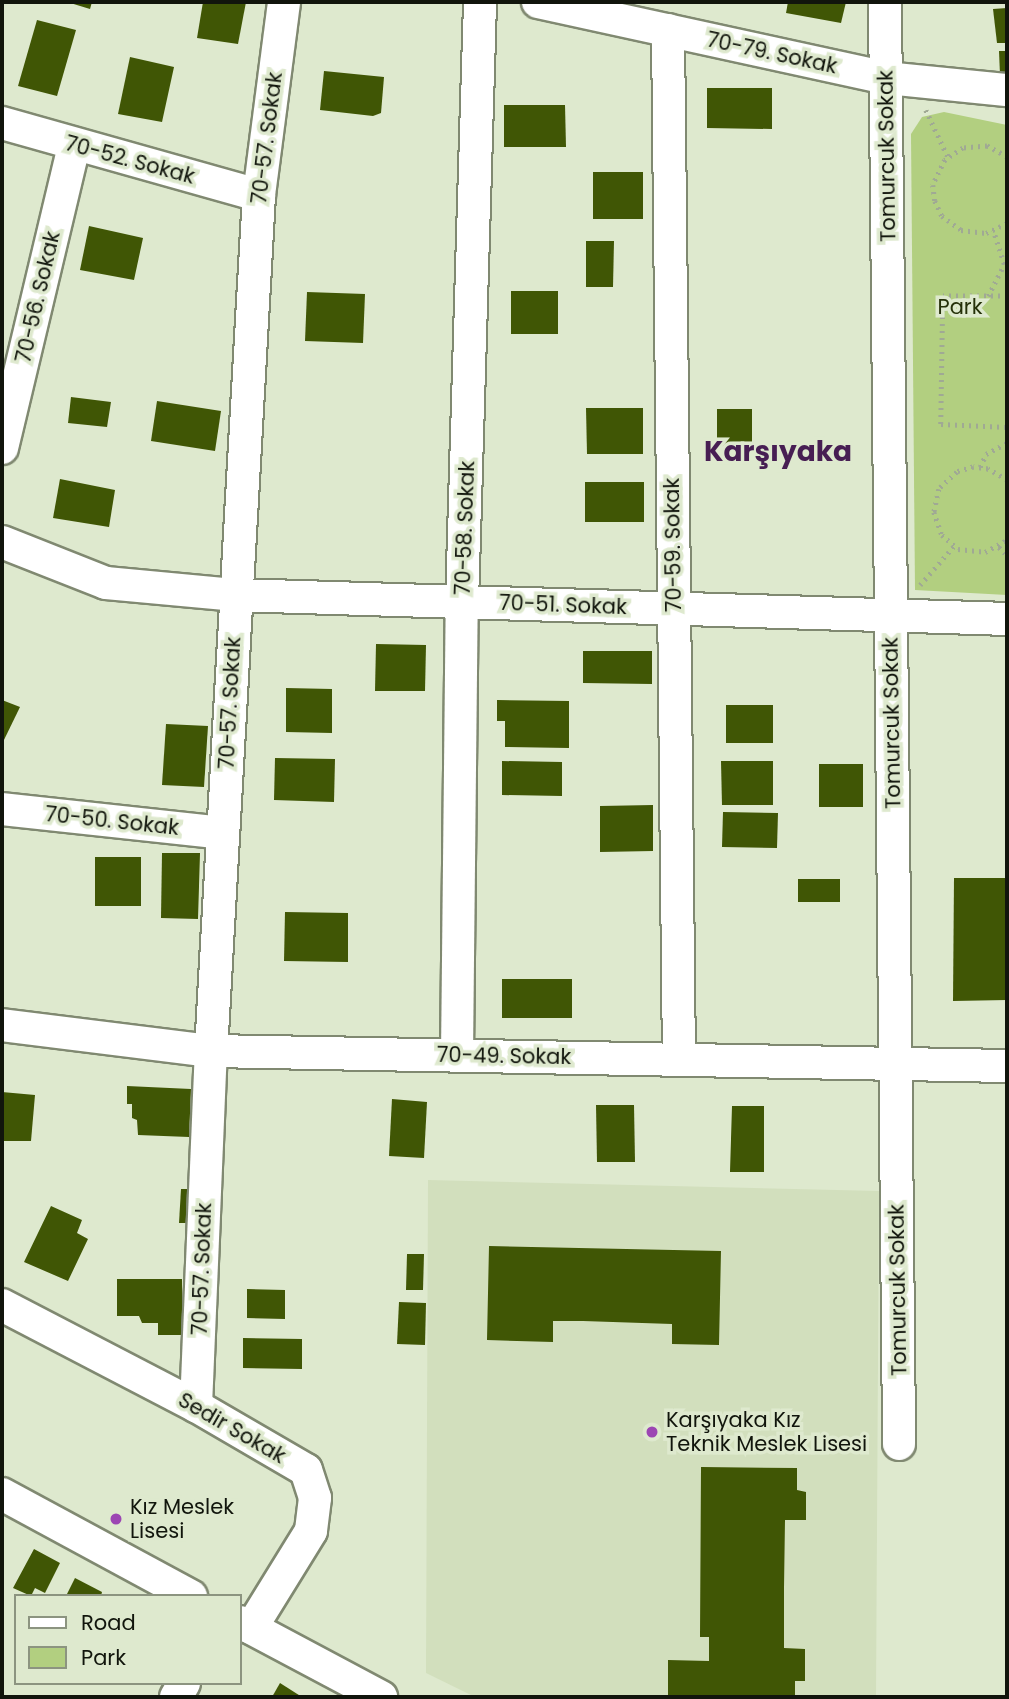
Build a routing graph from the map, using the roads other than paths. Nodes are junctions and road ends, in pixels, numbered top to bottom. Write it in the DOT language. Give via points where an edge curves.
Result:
graph roads {
  1 [pos="284,2"];
  2 [pos="480,2"];
  3 [pos="538,2"];
  4 [pos="885,2"];
  5 [pos="668,30"];
  6 [pos="900,79"];
  7 [pos="1007,90"];
  8 [pos="2,123"];
  9 [pos="74,146"];
  10 [pos="259,195"];
  11 [pos="2,449"];
  12 [pos="2,542"];
  13 [pos="236,595"];
  14 [pos="463,602"];
  15 [pos="674,609"];
  16 [pos="891,615"];
  17 [pos="1007,619"];
  18 [pos="2,809"];
  19 [pos="223,833"];
  20 [pos="2,1024"];
  21 [pos="211,1051"];
  22 [pos="457,1055"];
  23 [pos="679,1060"];
  24 [pos="896,1064"];
  25 [pos="1007,1066"];
  26 [pos="2,1305"];
  27 [pos="196,1406"];
  28 [pos="899,1444"];
  29 [pos="2,1494"];
  30 [pos="187,1594"];
  31 [pos="245,1625"];
  32 [pos="381,1697"];
  1 -- 10 [label="street, 70-57. Sokak"];
  2 -- 14 [label="street, 70-58. Sokak"];
  3 -- 5 [label="street, 70-79. Sokak"];
  4 -- 6 [label="street, Tomurcuk Sokak"];
  5 -- 6 [label="street, 70-79. Sokak"];
  5 -- 15 [label="street, 70-59. Sokak"];
  6 -- 7 [label="street, 70-79. Sokak"];
  6 -- 16 [label="street, Tomurcuk Sokak"];
  8 -- 9 [label="street, 70-52. Sokak"];
  9 -- 10 [label="street, 70-52. Sokak"];
  9 -- 11 [label="street, 70-56. Sokak"];
  10 -- 13 [label="street, 70-57. Sokak"];
  12 -- 13 [label="street, 70-51. Sokak" via="106,583"];
  13 -- 14 [label="street, 70-51. Sokak"];
  13 -- 19 [label="street, 70-57. Sokak"];
  14 -- 15 [label="street, 70-51. Sokak"];
  14 -- 22 [label="street, 70-58. Sokak"];
  15 -- 16 [label="street, 70-51. Sokak"];
  15 -- 23 [label="street, 70-59. Sokak"];
  16 -- 17 [label="street, 70-51. Sokak"];
  16 -- 24 [label="street, Tomurcuk Sokak"];
  18 -- 19 [label="street, 70-50. Sokak"];
  19 -- 21 [label="street, 70-57. Sokak"];
  20 -- 21 [label="street, 70-49. Sokak"];
  21 -- 22 [label="street, 70-49. Sokak"];
  21 -- 27 [label="street, 70-57. Sokak"];
  22 -- 23 [label="street, 70-49. Sokak"];
  23 -- 24 [label="street, 70-49. Sokak"];
  24 -- 25 [label="street, 70-49. Sokak"];
  24 -- 28 [label="street, Tomurcuk Sokak"];
  26 -- 27 [label="street, Sedir Sokak"];
  27 -- 31 [label="street, Sedir Sokak" via="306,1470 315,1498 311,1531"];
  29 -- 30 [label="street"];
  31 -- 32 [label="street"];
}
